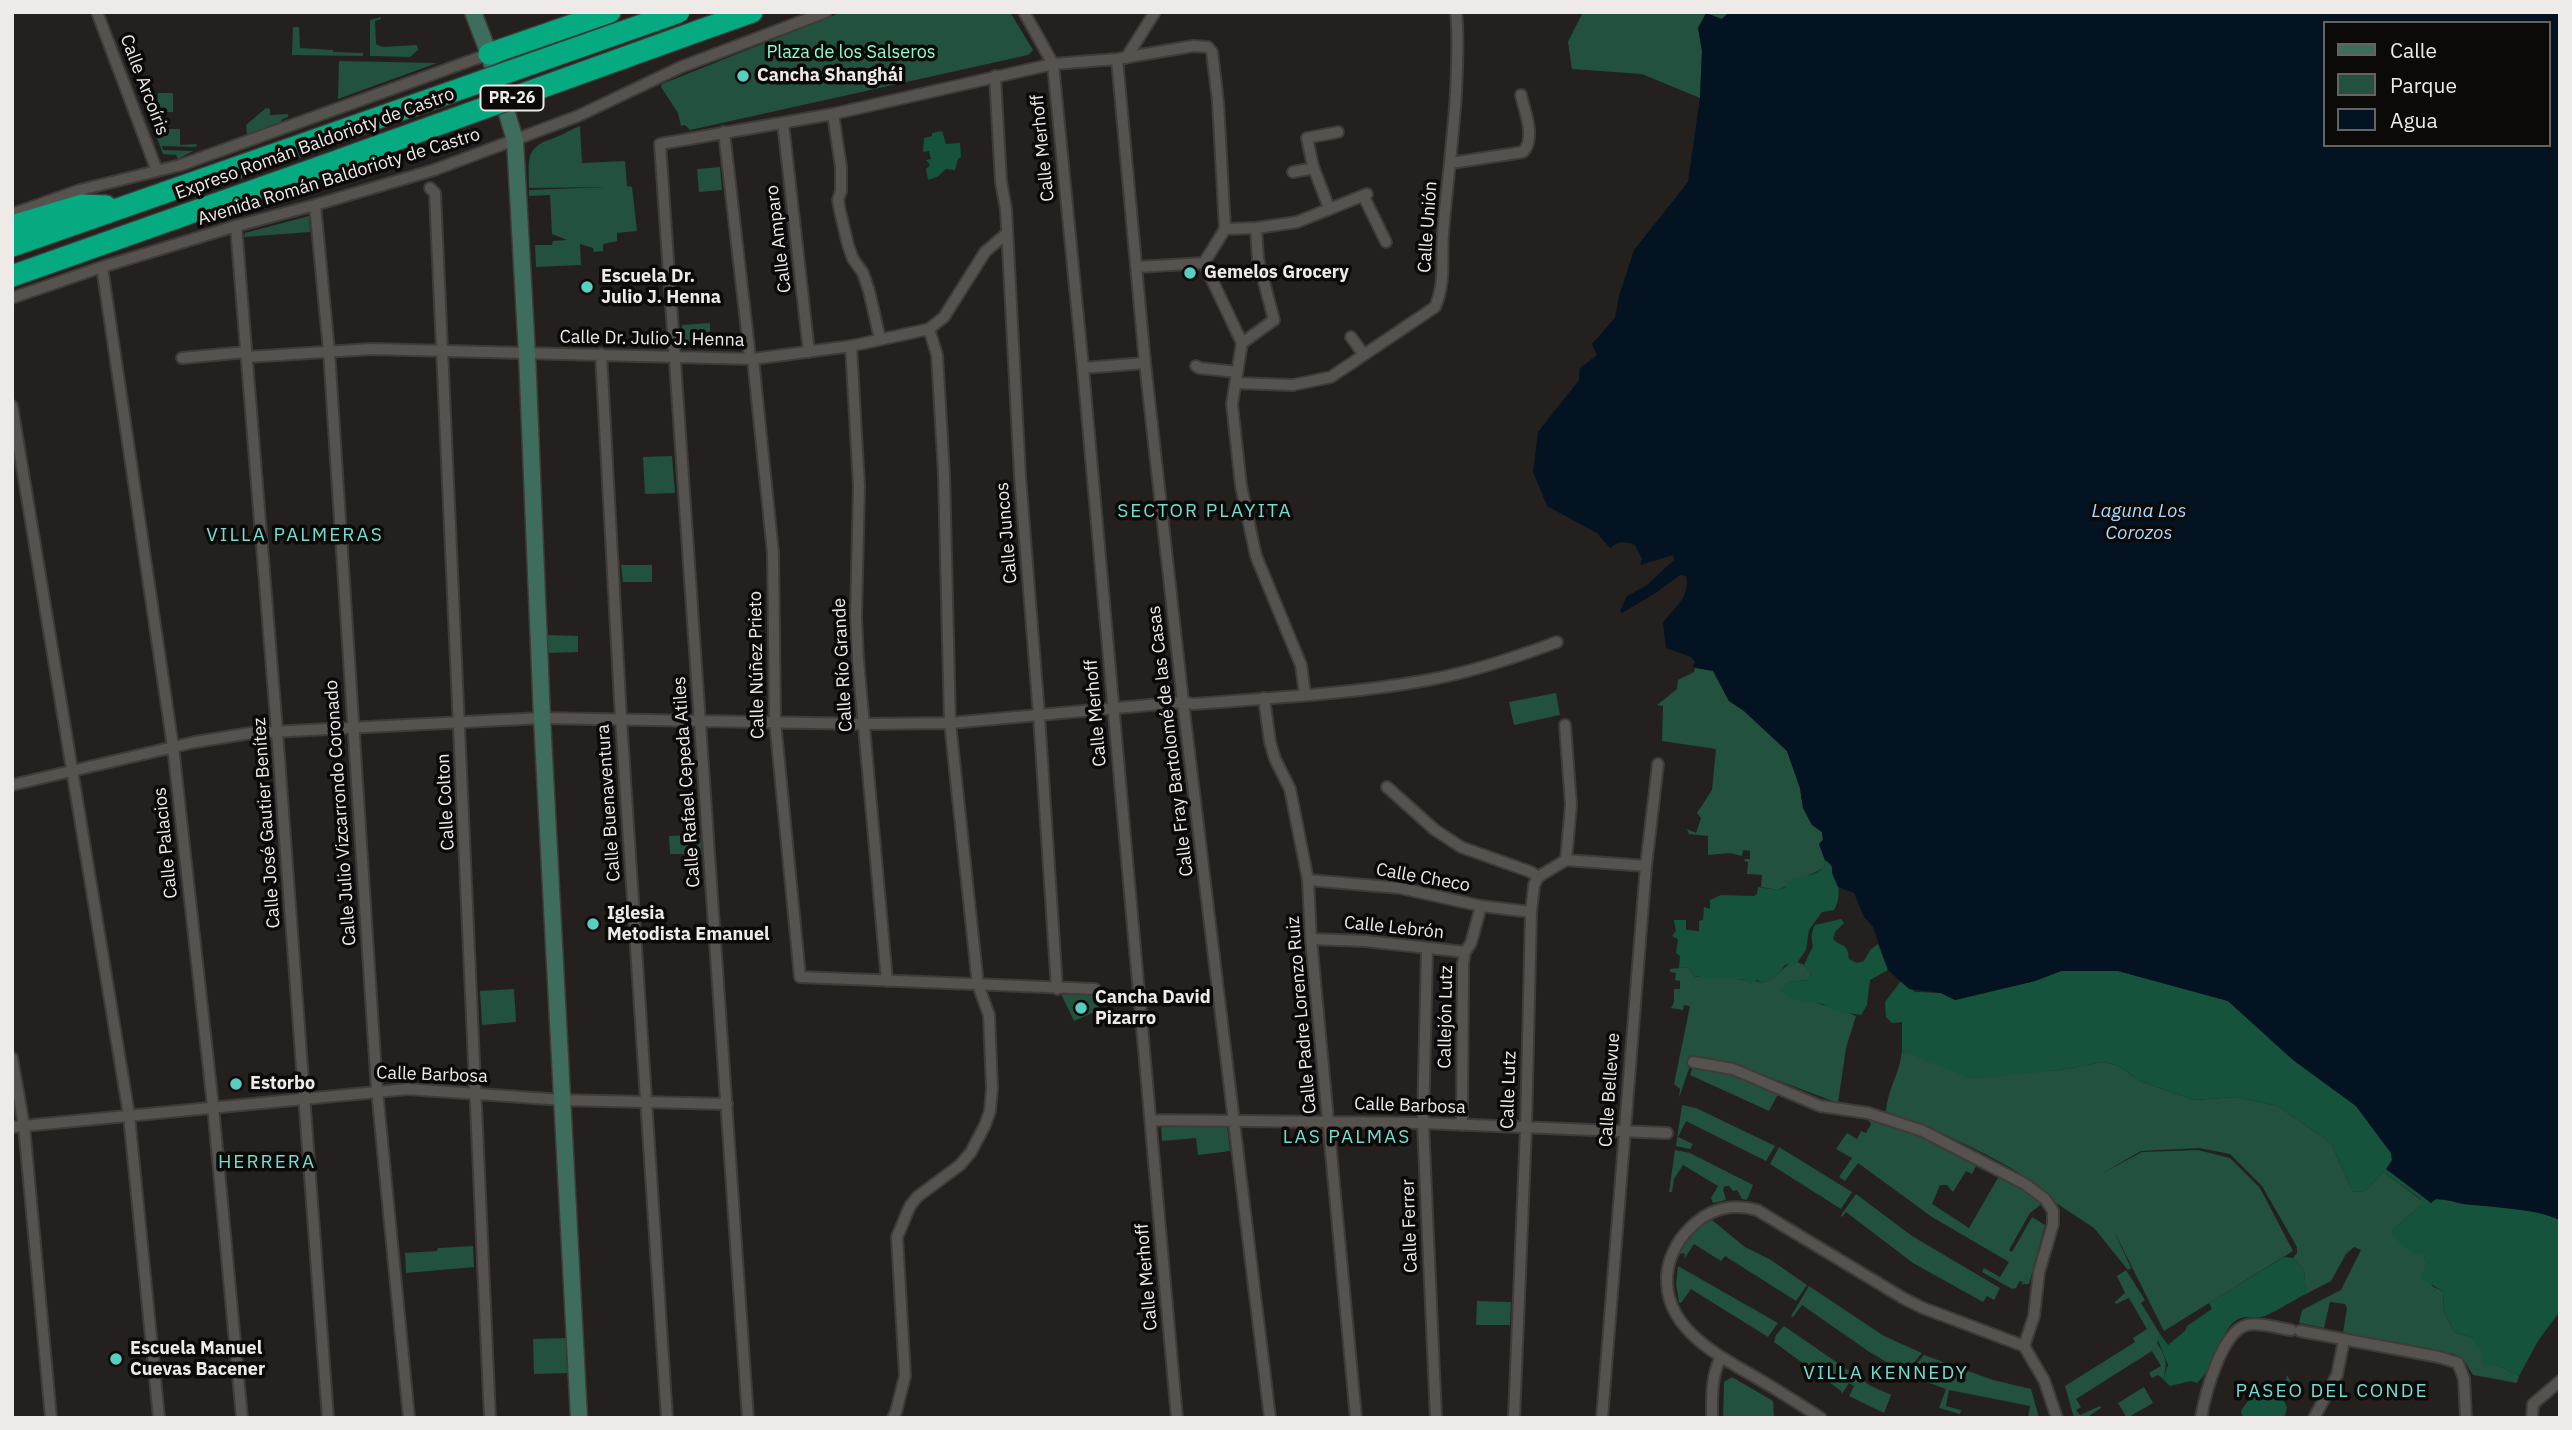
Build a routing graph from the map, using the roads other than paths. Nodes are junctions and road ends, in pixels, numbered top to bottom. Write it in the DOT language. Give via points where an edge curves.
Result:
graph roads {
  1 [pos="97,12"];
  2 [pos="473,12"];
  3 [pos="610,12"];
  4 [pos="679,12"];
  5 [pos="752,12"];
  6 [pos="826,12"];
  7 [pos="1024,12"];
  8 [pos="1155,12"];
  9 [pos="1455,12"];
  10 [pos="489,54"];
  11 [pos="1121,59"];
  12 [pos="1052,64"];
  13 [pos="995,75"];
  14 [pos="1521,95"];
  15 [pos="833,114"];
  16 [pos="783,123"];
  17 [pos="724,132"];
  18 [pos="1338,132"];
  19 [pos="515,140"];
  20 [pos="1451,163"];
  21 [pos="1314,169"];
  22 [pos="157,171"];
  23 [pos="1293,172"];
  24 [pos="430,188"];
  25 [pos="315,205"];
  26 [pos="118,207"];
  27 [pos="1329,208"];
  28 [pos="12,215"];
  29 [pos="12,226"];
  30 [pos="236,226"];
  31 [pos="1256,228"];
  32 [pos="1225,229"];
  33 [pos="1007,233"];
  34 [pos="1386,242"];
  35 [pos="12,246"];
  36 [pos="1204,262"];
  37 [pos="102,267"];
  38 [pos="1138,267"];
  39 [pos="12,276"];
  40 [pos="12,298"];
  41 [pos="929,329"];
  42 [pos="1351,337"];
  43 [pos="880,340"];
  44 [pos="1242,343"];
  45 [pos="851,346"];
  46 [pos="443,350"];
  47 [pos="329,351"];
  48 [pos="809,352"];
  49 [pos="246,354"];
  50 [pos="527,354"];
  51 [pos="601,354"];
  52 [pos="675,355"];
  53 [pos="1364,355"];
  54 [pos="182,358"];
  55 [pos="751,358"];
  56 [pos="1145,363"];
  57 [pos="1196,366"];
  58 [pos="1083,368"];
  59 [pos="1237,378"];
  60 [pos="12,406"];
  61 [pos="1556,642"];
  62 [pos="1305,694"];
  63 [pos="1264,698"];
  64 [pos="1183,702"];
  65 [pos="1112,707"];
  66 [pos="1039,715"];
  67 [pos="542,718"];
  68 [pos="621,719"];
  69 [pos="701,719"];
  70 [pos="775,721"];
  71 [pos="460,722"];
  72 [pos="950,723"];
  73 [pos="863,724"];
  74 [pos="1565,725"];
  75 [pos="353,728"];
  76 [pos="277,731"];
  77 [pos="173,747"];
  78 [pos="1658,764"];
  79 [pos="74,772"];
  80 [pos="12,785"];
  81 [pos="1387,787"];
  82 [pos="1566,860"];
  83 [pos="1646,866"];
  84 [pos="1538,877"];
  85 [pos="1308,880"];
  86 [pos="1481,906"];
  87 [pos="1531,912"];
  88 [pos="1311,939"];
  89 [pos="1427,950"];
  90 [pos="1465,952"];
  91 [pos="887,981"];
  92 [pos="978,985"];
  93 [pos="1057,989"];
  94 [pos="1095,989"];
  95 [pos="12,1058"];
  96 [pos="1693,1062"];
  97 [pos="377,1090"];
  98 [pos="476,1093"];
  99 [pos="305,1098"];
  100 [pos="563,1100"];
  101 [pos="646,1102"];
  102 [pos="727,1104"];
  103 [pos="214,1107"];
  104 [pos="129,1115"];
  105 [pos="1152,1120"];
  106 [pos="1235,1120"];
  107 [pos="1329,1122"];
  108 [pos="1423,1124"];
  109 [pos="1462,1125"];
  110 [pos="24,1126"];
  111 [pos="12,1127"];
  112 [pos="1526,1128"];
  113 [pos="1625,1131"];
  114 [pos="1668,1133"];
  115 [pos="2344,1340"];
  116 [pos="2024,1346"];
  117 [pos="1721,1357"];
  118 [pos="2560,1382"];
  119 [pos="51,1418"];
  120 [pos="159,1418"];
  121 [pos="242,1418"];
  122 [pos="328,1418"];
  123 [pos="409,1418"];
  124 [pos="490,1418"];
  125 [pos="579,1418"];
  126 [pos="667,1418"];
  127 [pos="748,1418"];
  128 [pos="893,1418"];
  129 [pos="1177,1418"];
  130 [pos="1270,1418"];
  131 [pos="1356,1418"];
  132 [pos="1436,1418"];
  133 [pos="1514,1418"];
  134 [pos="1602,1418"];
  135 [pos="1712,1418"];
  136 [pos="1821,1418"];
  137 [pos="2057,1418"];
  138 [pos="2201,1418"];
  139 [pos="2314,1418"];
  140 [pos="2466,1418"];
  141 [pos="2532,1418"];
  1 -- 22 [label="street, Calle Arcoíris"];
  2 -- 10 [label="street"];
  3 -- 10 [label="highway"];
  4 -- 26 [label="highway, Expreso Román Baldorioty de Castro / PR-26, bridge"];
  5 -- 39 [label="highway, Expreso Román Baldorioty de Castro / PR-26, bridge"];
  6 -- 19 [label="street, Avenida Román Baldorioty de Castro" via="681,67"];
  7 -- 12 [label="street, Calle Merhoff"];
  8 -- 11 [label="street"];
  9 -- 20 [label="street, Calle Unión" via="1459,36"];
  10 -- 19 [label="street"];
  10 -- 22 [label="street"];
  11 -- 12 [label="street"];
  11 -- 32 [label="street" via="1209,47 1218,103"];
  11 -- 38 [label="street, Calle Fray Bartolomé de las Casas"];
  12 -- 13 [label="street"];
  12 -- 58 [label="street, Calle Merhoff"];
  13 -- 15 [label="street"];
  13 -- 33 [label="street, Calle Juncos"];
  14 -- 20 [label="street" via="1530,139 1523,152"];
  15 -- 16 [label="street"];
  15 -- 43 [label="street" via="841,167 840,211 853,259 869,291"];
  16 -- 17 [label="street"];
  16 -- 48 [label="street, Calle Amparo"];
  17 -- 52 [label="street, Calle Rafael Cepeda Atiles" via="660,144"];
  17 -- 55 [label="street, Calle Núñez Prieto"];
  18 -- 21 [label="street" via="1307,138"];
  19 -- 25 [label="street, Avenida Román Baldorioty de Castro"];
  19 -- 50 [label="street"];
  20 -- 53 [label="street, Calle Unión" via="1441,293 1435,307"];
  21 -- 23 [label="street"];
  21 -- 27 [label="street"];
  22 -- 28 [label="street" via="80,190"];
  24 -- 46 [label="street, Calle Colton" via="435,193"];
  25 -- 30 [label="street, Avenida Román Baldorioty de Castro"];
  25 -- 47 [label="street, Calle Julio Vizcarrondo Coronado"];
  26 -- 29 [label="highway" via="82,205"];
  26 -- 35 [label="highway, Expreso Román Baldorioty de Castro / PR-26"];
  27 -- 31 [label="street" via="1297,222"];
  27 -- 34 [label="street" via="1366,196"];
  30 -- 37 [label="street, Avenida Román Baldorioty de Castro"];
  30 -- 49 [label="street, Calle José Gautier Benítez"];
  31 -- 32 [label="street"];
  31 -- 44 [label="street" via="1258,259 1274,320"];
  32 -- 36 [label="street"];
  33 -- 41 [label="street" via="985,252 944,317"];
  33 -- 66 [label="street, Calle Juncos"];
  36 -- 38 [label="street"];
  36 -- 44 [label="street"];
  37 -- 40 [label="street, Avenida Román Baldorioty de Castro"];
  37 -- 77 [label="street, Calle Palacios"];
  38 -- 56 [label="street, Calle Fray Bartolomé de las Casas"];
  41 -- 43 [label="street, Calle Dr. Julio J. Henna"];
  41 -- 72 [label="street" via="937,355 944,474"];
  42 -- 53 [label="street"];
  43 -- 45 [label="street, Calle Dr. Julio J. Henna"];
  44 -- 59 [label="street"];
  45 -- 48 [label="street, Calle Dr. Julio J. Henna"];
  45 -- 73 [label="street, Calle Río Grande" via="859,486 856,617"];
  46 -- 47 [label="street, Calle Dr. Julio J. Henna"];
  46 -- 50 [label="street, Calle Dr. Julio J. Henna"];
  46 -- 71 [label="street, Calle Colton"];
  47 -- 49 [label="street, Calle Dr. Julio J. Henna"];
  47 -- 75 [label="street, Calle Julio Vizcarrondo Coronado"];
  48 -- 55 [label="street, Calle Dr. Julio J. Henna"];
  49 -- 54 [label="street, Calle Dr. Julio J. Henna"];
  49 -- 76 [label="street, Calle José Gautier Benítez"];
  50 -- 51 [label="street, Calle Dr. Julio J. Henna"];
  50 -- 67 [label="street"];
  51 -- 52 [label="street, Calle Dr. Julio J. Henna"];
  51 -- 68 [label="street, Calle Buenaventura"];
  52 -- 55 [label="street, Calle Dr. Julio J. Henna"];
  52 -- 69 [label="street, Calle Rafael Cepeda Atiles"];
  53 -- 59 [label="street, Calle Unión" via="1331,377 1293,385"];
  55 -- 70 [label="street, Calle Núñez Prieto" via="773,553"];
  56 -- 58 [label="street"];
  56 -- 64 [label="street, Calle Fray Bartolomé de las Casas"];
  57 -- 59 [label="street, Calle Unión"];
  58 -- 65 [label="street, Calle Merhoff"];
  59 -- 62 [label="street" via="1232,392 1235,436 1249,527 1256,556 1301,665"];
  60 -- 79 [label="street"];
  61 -- 62 [label="street" via="1500,663 1427,680"];
  62 -- 63 [label="street"];
  63 -- 64 [label="street"];
  63 -- 85 [label="street, Calle Padre Lorenzo Ruiz" via="1270,742 1290,789"];
  64 -- 65 [label="street"];
  64 -- 106 [label="street, Calle Fray Bartolomé de las Casas"];
  65 -- 66 [label="street"];
  65 -- 105 [label="street, Calle Merhoff"];
  66 -- 72 [label="street"];
  66 -- 93 [label="street, Calle Juncos"];
  67 -- 68 [label="street"];
  67 -- 71 [label="street"];
  67 -- 100 [label="street"];
  68 -- 69 [label="street"];
  68 -- 101 [label="street, Calle Buenaventura"];
  69 -- 70 [label="street"];
  69 -- 102 [label="street, Calle Rafael Cepeda Atiles"];
  70 -- 73 [label="street"];
  70 -- 91 [label="street, Calle Núñez Prieto" via="800,977"];
  71 -- 75 [label="street"];
  71 -- 98 [label="street, Calle Colton"];
  72 -- 73 [label="street"];
  72 -- 92 [label="street"];
  73 -- 91 [label="street, Calle Río Grande"];
  74 -- 82 [label="street" via="1572,805"];
  75 -- 76 [label="street"];
  75 -- 97 [label="street, Calle Julio Vizcarrondo Coronado"];
  76 -- 77 [label="street"];
  76 -- 99 [label="street, Calle José Gautier Benítez"];
  77 -- 79 [label="street"];
  77 -- 103 [label="street, Calle Palacios"];
  78 -- 83 [label="street, Calle Bellevue"];
  79 -- 80 [label="street"];
  79 -- 104 [label="street"];
  81 -- 84 [label="street" via="1461,847"];
  82 -- 83 [label="street"];
  82 -- 84 [label="street"];
  83 -- 113 [label="street, Calle Bellevue"];
  84 -- 87 [label="street, Calle Lutz"];
  85 -- 86 [label="street, Calle Checo" via="1400,888"];
  85 -- 88 [label="street, Calle Padre Lorenzo Ruiz"];
  86 -- 87 [label="street, Calle Checo"];
  86 -- 90 [label="street, Calle Lebrón"];
  87 -- 112 [label="street, Calle Lutz"];
  88 -- 89 [label="street, Calle Lebrón"];
  88 -- 107 [label="street, Calle Padre Lorenzo Ruiz"];
  89 -- 90 [label="street, Calle Lebrón"];
  89 -- 108 [label="street, Calle Ferrer"];
  90 -- 109 [label="street, Callejón Lutz"];
  91 -- 92 [label="street"];
  92 -- 93 [label="street"];
  92 -- 128 [label="street" via="989,1015 990,1111 971,1152 917,1197 897,1237 905,1376"];
  93 -- 94 [label="street"];
  95 -- 110 [label="street"];
  96 -- 116 [label="street" via="1725,1066 1819,1106 1868,1113 1923,1131 2045,1199 2053,1211 2053,1224"];
  97 -- 98 [label="street, Calle Barbosa"];
  97 -- 99 [label="street, Calle Barbosa"];
  97 -- 123 [label="street, Calle Julio Vizcarrondo Coronado"];
  98 -- 100 [label="street, Calle Barbosa"];
  98 -- 124 [label="street, Calle Colton"];
  99 -- 103 [label="street, Calle Barbosa"];
  99 -- 122 [label="street, Calle José Gautier Benítez"];
  100 -- 101 [label="street, Calle Barbosa"];
  100 -- 125 [label="street"];
  101 -- 102 [label="street, Calle Barbosa"];
  101 -- 126 [label="street, Calle Buenaventura"];
  102 -- 127 [label="street, Calle Rafael Cepeda Atiles"];
  103 -- 104 [label="street, Calle Barbosa"];
  103 -- 121 [label="street, Calle Palacios"];
  104 -- 110 [label="street, Calle Barbosa"];
  104 -- 120 [label="street"];
  105 -- 106 [label="street, Calle Barbosa"];
  105 -- 129 [label="street, Calle Merhoff"];
  106 -- 107 [label="street, Calle Barbosa"];
  106 -- 130 [label="street, Calle Fray Bartolomé de las Casas"];
  107 -- 108 [label="street, Calle Barbosa"];
  107 -- 131 [label="street, Calle Padre Lorenzo Ruiz"];
  108 -- 109 [label="street, Calle Barbosa"];
  108 -- 132 [label="street, Calle Ferrer"];
  109 -- 112 [label="street, Calle Barbosa"];
  110 -- 111 [label="street, Calle Barbosa"];
  110 -- 119 [label="street"];
  112 -- 113 [label="street, Calle Barbosa"];
  112 -- 133 [label="street, Calle Lutz"];
  113 -- 114 [label="street, Calle Barbosa"];
  113 -- 134 [label="street, Calle Bellevue"];
  115 -- 138 [label="street" via="2245,1326 2235,1332 2214,1371"];
  115 -- 139 [label="street" via="2337,1375"];
  115 -- 140 [label="street" via="2458,1363 2464,1379"];
  116 -- 117 [label="street" via="1923,1308 1757,1210 1737,1206 1709,1214 1690,1228 1675,1248 1667,1271 1669,1299 1678,1318"];
  116 -- 137 [label="street" via="2044,1380"];
  117 -- 135 [label="street" via="1712,1385"];
  117 -- 136 [label="street"];
  118 -- 141 [label="street" via="2533,1404"];
}
